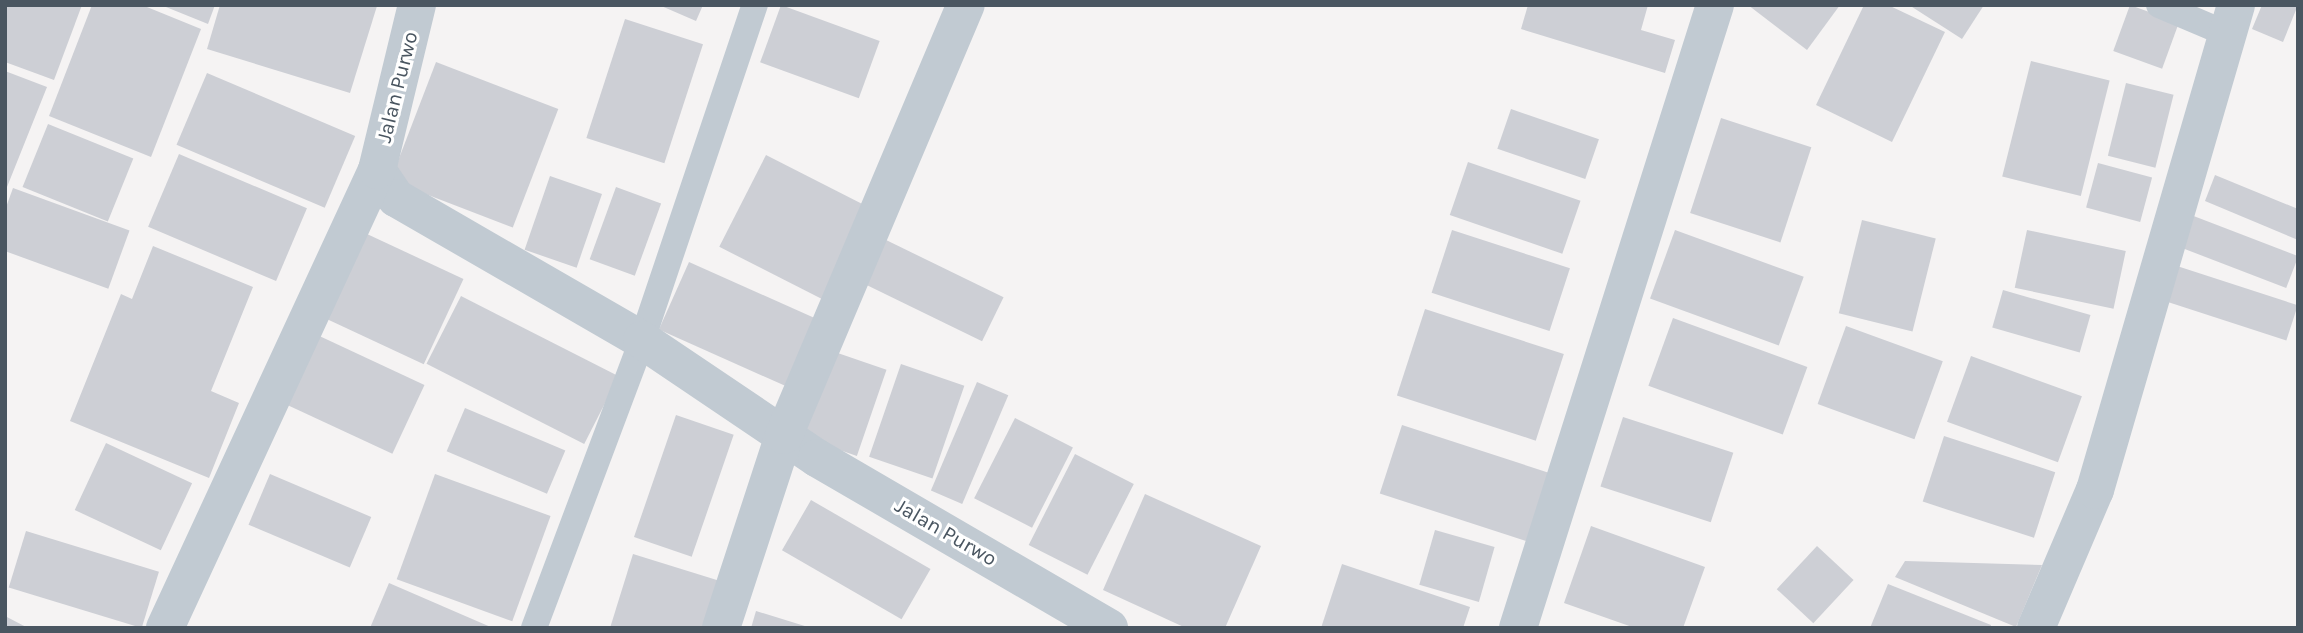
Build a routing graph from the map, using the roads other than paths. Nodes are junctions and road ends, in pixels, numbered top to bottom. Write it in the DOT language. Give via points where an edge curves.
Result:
graph roads {
  1 [pos="417,5"];
  2 [pos="755,5"];
  3 [pos="966,5"];
  4 [pos="1714,5"];
  5 [pos="2159,5"];
  6 [pos="2230,19"];
  7 [pos="377,170"];
  8 [pos="642,340"];
  9 [pos="784,435"];
  10 [pos="165,628"];
  11 [pos="534,628"];
  12 [pos="721,628"];
  13 [pos="1109,628"];
  14 [pos="1518,628"];
  15 [pos="2036,628"];
  1 -- 7 [label="street, Jalan Purwo"];
  2 -- 8 [label="lane"];
  3 -- 9 [label="street"];
  4 -- 14 [label="street"];
  5 -- 6 [label="lane"];
  6 -- 15 [label="street" via="2095,490"];
  7 -- 8 [label="street, Jalan Purwo" via="396,198"];
  7 -- 10 [label="street, Jalan Purwo"];
  8 -- 9 [label="street, Jalan Purwo"];
  8 -- 11 [label="lane"];
  9 -- 12 [label="street"];
  9 -- 13 [label="street, Jalan Purwo"];
}
